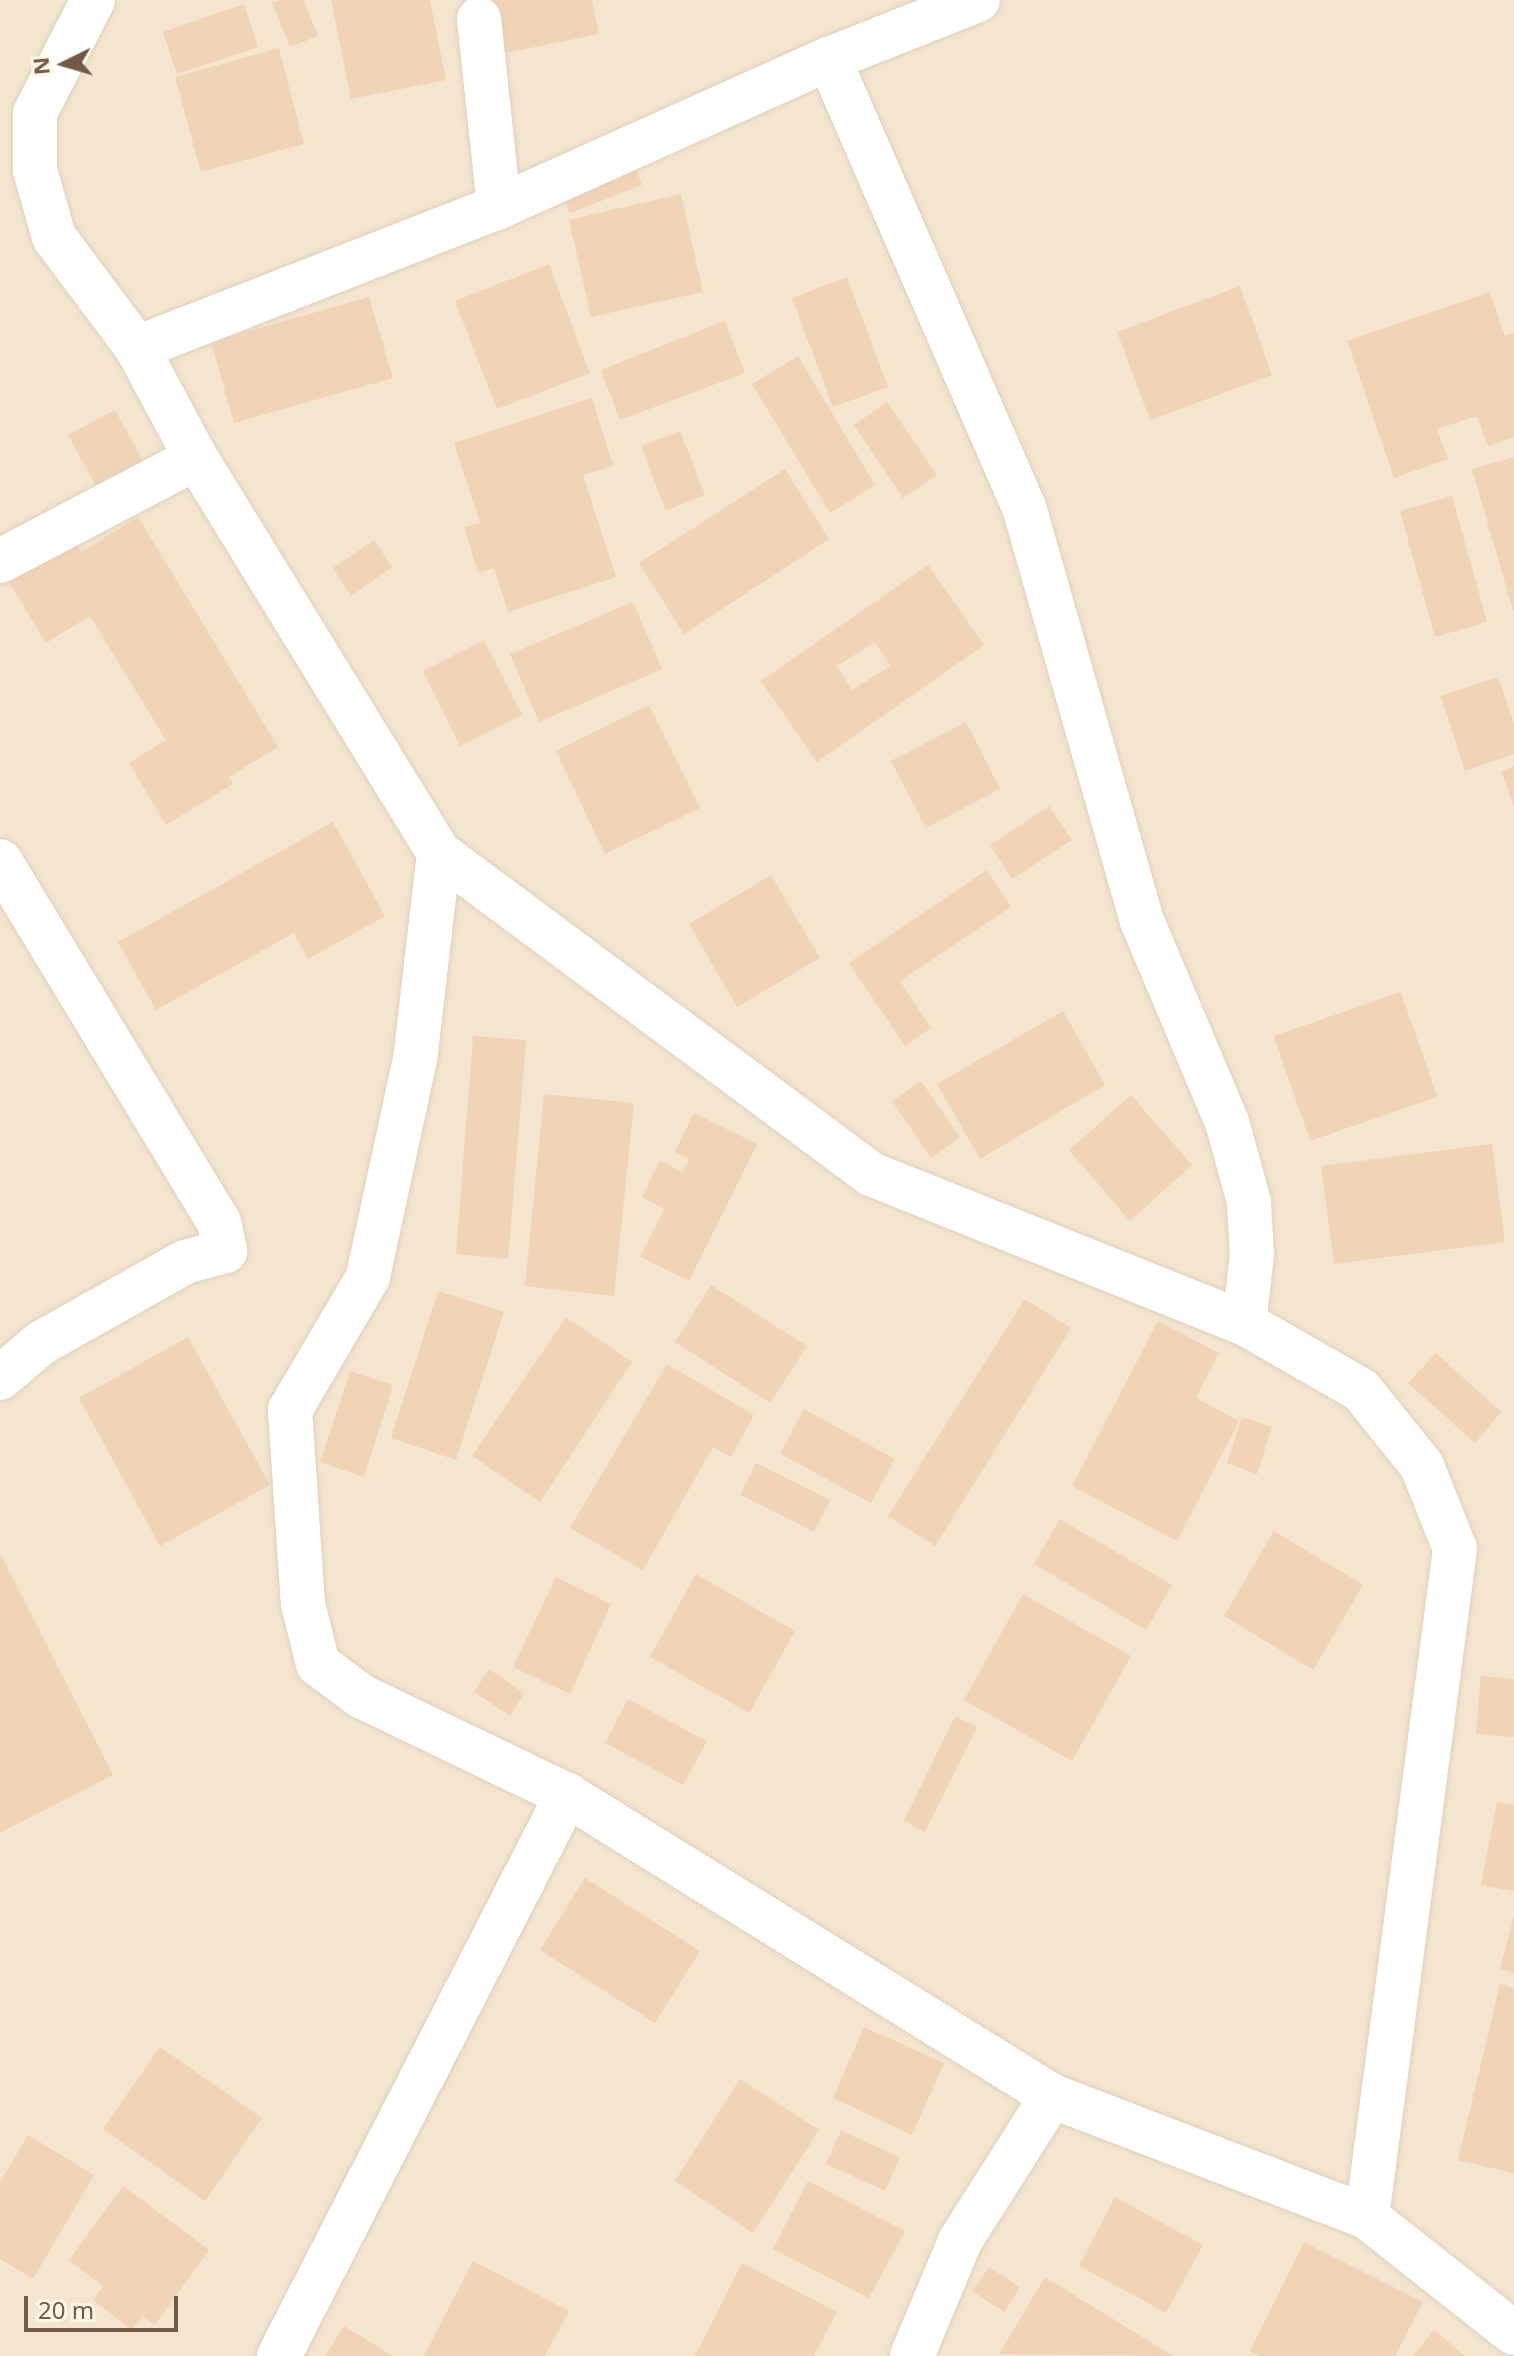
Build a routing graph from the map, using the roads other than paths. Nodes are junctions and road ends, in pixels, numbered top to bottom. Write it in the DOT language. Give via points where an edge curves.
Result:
graph roads {
  1 [pos="93,0"];
  2 [pos="978,0"];
  3 [pos="479,19"];
  4 [pos="829,59"];
  5 [pos="499,207"];
  6 [pos="137,348"];
  7 [pos="196,458"];
  8 [pos="0,561"];
  9 [pos="439,853"];
  10 [pos="0,861"];
  11 [pos="1244,1323"];
  12 [pos="0,1378"];
  13 [pos="567,1795"];
  14 [pos="1052,2096"];
  15 [pos="1367,2217"];
  16 [pos="1514,2333"];
  17 [pos="279,2356"];
  18 [pos="912,2356"];
  1 -- 6 [label="street" via="35,113 35,170 54,237"];
  2 -- 4 [label="street"];
  3 -- 5 [label="street"];
  4 -- 5 [label="street"];
  4 -- 11 [label="street" via="1024,507 1142,921 1227,1122 1249,1202 1252,1255"];
  5 -- 6 [label="street"];
  6 -- 7 [label="street"];
  7 -- 8 [label="street"];
  7 -- 9 [label="street"];
  9 -- 11 [label="street" via="871,1174"];
  9 -- 13 [label="street" via="415,1059 368,1277 290,1410 303,1604 318,1664 361,1696"];
  10 -- 12 [label="street" via="219,1222 225,1251 185,1262 41,1343"];
  11 -- 15 [label="street" via="1361,1390 1422,1466 1455,1549"];
  13 -- 14 [label="street"];
  13 -- 17 [label="street"];
  14 -- 15 [label="street"];
  14 -- 18 [label="street" via="960,2241"];
  15 -- 16 [label="street"];
}
